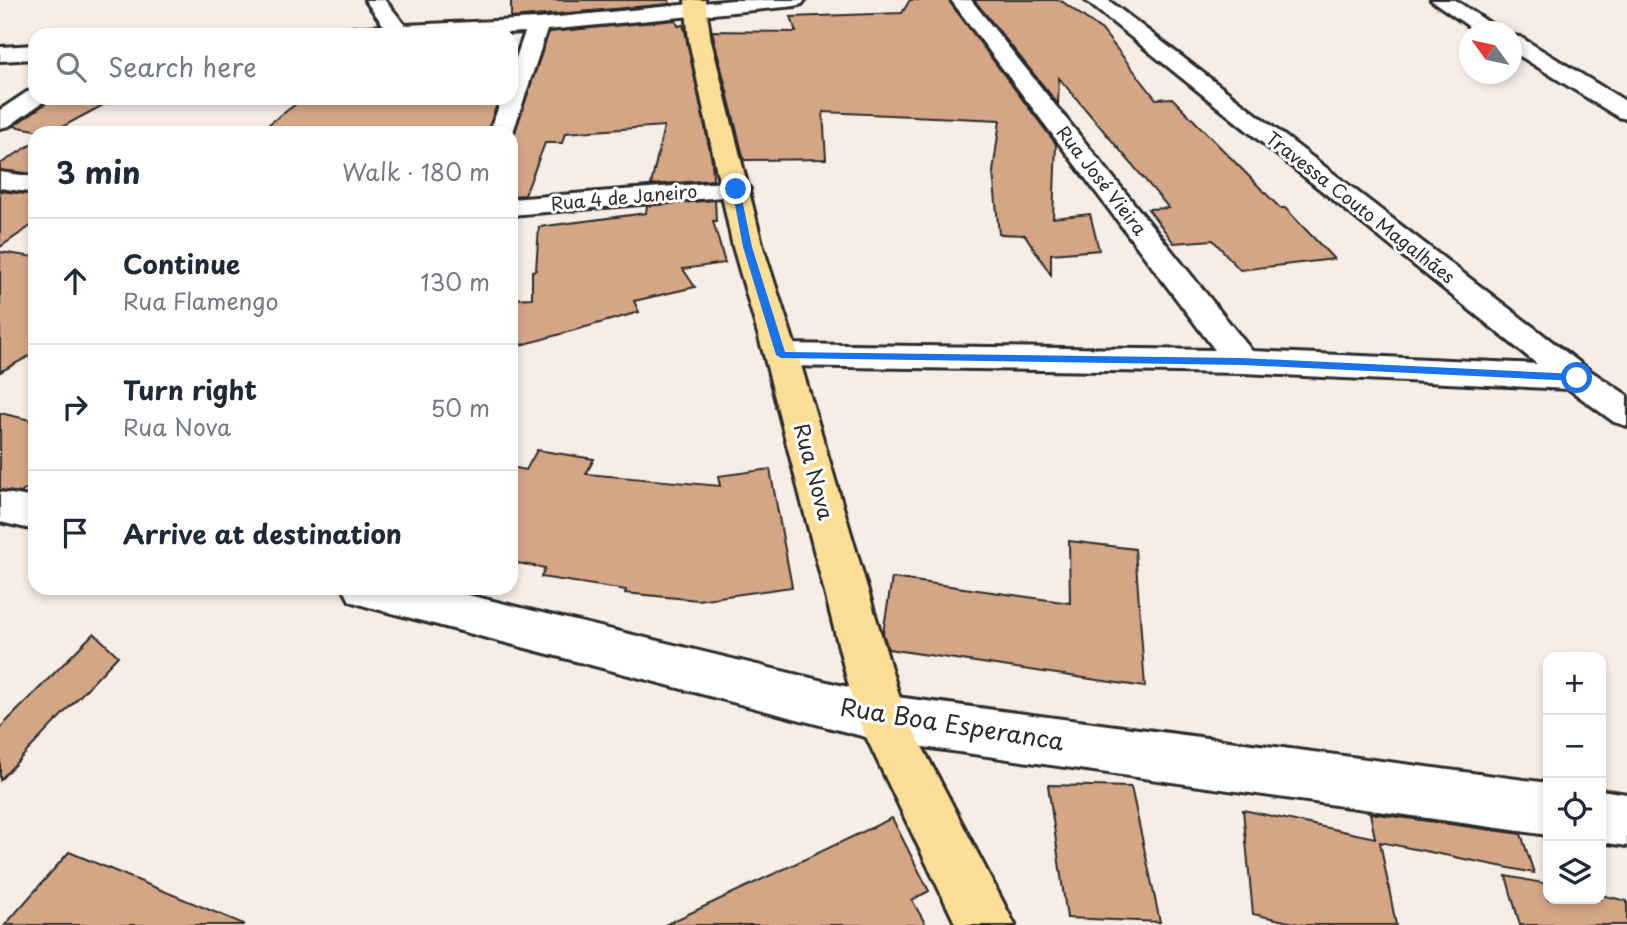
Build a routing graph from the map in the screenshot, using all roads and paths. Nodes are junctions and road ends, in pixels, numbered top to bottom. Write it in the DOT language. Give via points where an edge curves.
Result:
graph roads {
  1 [pos="375,0"];
  2 [pos="795,0"];
  3 [pos="961,0"];
  4 [pos="1095,0"];
  5 [pos="1441,0"];
  6 [pos="695,5"];
  7 [pos="1475,21"];
  8 [pos="538,24"];
  9 [pos="396,28"];
  10 [pos="468,28"];
  11 [pos="1522,50"];
  12 [pos="28,52"];
  13 [pos="0,54"];
  14 [pos="518,85"];
  15 [pos="28,102"];
  16 [pos="511,105"];
  17 [pos="1627,112"];
  18 [pos="0,121"];
  19 [pos="504,126"];
  20 [pos="0,180"];
  21 [pos="28,184"];
  22 [pos="736,189"];
  23 [pos="518,206"];
  24 [pos="781,355"];
  25 [pos="1242,362"];
  26 [pos="1577,378"];
  27 [pos="1627,413"];
  28 [pos="0,508"];
  29 [pos="28,513"];
  30 [pos="393,595"];
  31 [pos="881,718"];
  32 [pos="1543,808"];
  33 [pos="1606,818"];
  34 [pos="1627,820"];
  35 [pos="986,925"];
  1 -- 9 [label="street"];
  2 -- 6 [label="street"];
  3 -- 25 [label="street, Rua José Vieira"];
  4 -- 26 [label="street, Travessa Couto Magalhães"];
  5 -- 7 [label="street"];
  6 -- 8 [label="street"];
  6 -- 22 [label="main road, Rua Nova" via="699,41"];
  8 -- 10 [label="street"];
  8 -- 14 [label="street"];
  11 -- 17 [label="street"];
  12 -- 13 [label="street"];
  15 -- 18 [label="street"];
  16 -- 19 [label="street"];
  20 -- 21 [label="street"];
  22 -- 23 [label="street, Rua 4 de Janeiro"];
  22 -- 24 [label="main road, Rua Nova" via="748,247"];
  24 -- 25 [label="street"];
  24 -- 31 [label="main road, Rua Nova"];
  25 -- 26 [label="street"];
  26 -- 27 [label="street, Travessa Couto Magalhães"];
  28 -- 29 [label="street"];
  30 -- 31 [label="street, Rua Boa Esperanca"];
  31 -- 32 [label="street, Rua Boa Esperanca"];
  31 -- 35 [label="main road, Rua Nova"];
  33 -- 34 [label="street"];
}
